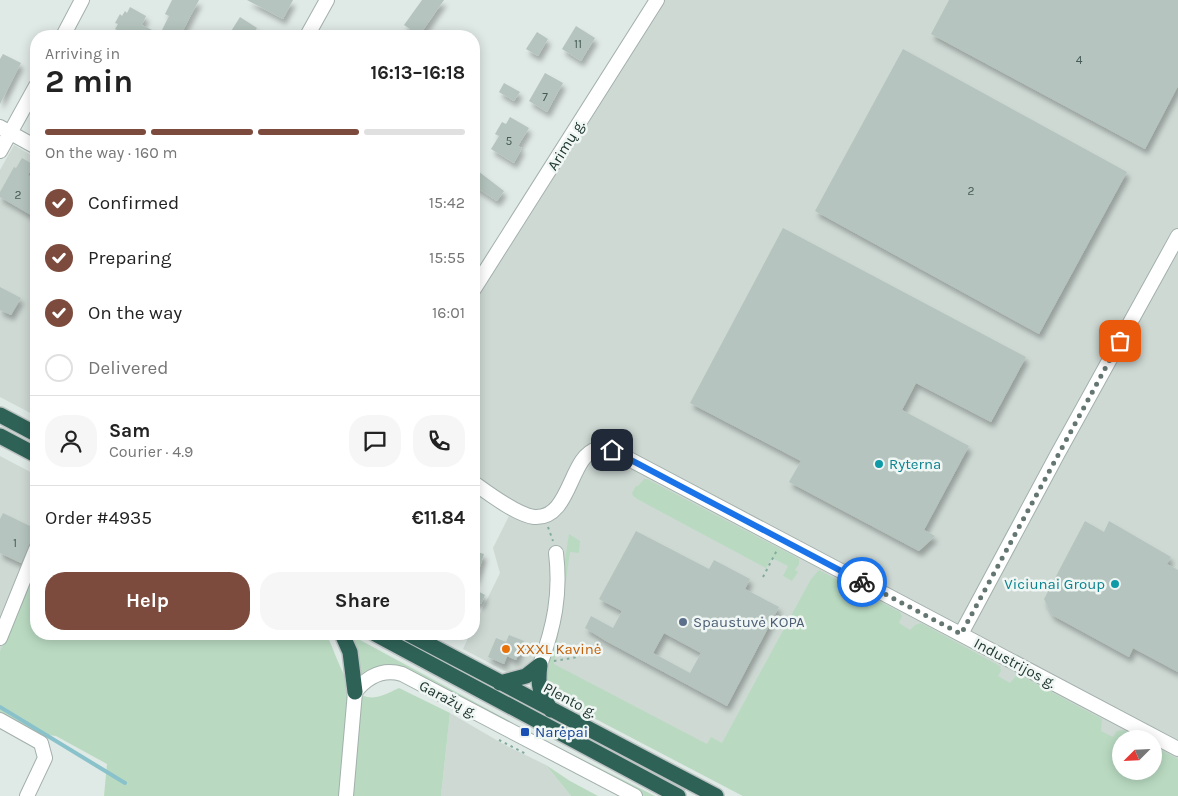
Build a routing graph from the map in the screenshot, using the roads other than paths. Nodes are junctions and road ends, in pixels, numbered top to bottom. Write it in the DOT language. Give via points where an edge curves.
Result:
graph roads {
  1 [pos="82,0"];
  2 [pos="326,0"];
  3 [pos="657,0"];
  4 [pos="66,30"];
  5 [pos="310,30"];
  6 [pos="30,95"];
  7 [pos="6,130"];
  8 [pos="30,144"];
  9 [pos="0,151"];
  10 [pos="1178,236"];
  11 [pos="480,280"];
  12 [pos="0,415"];
  13 [pos="30,431"];
  14 [pos="0,436"];
  15 [pos="30,452"];
  16 [pos="480,487"];
  17 [pos="556,553"];
  18 [pos="30,564"];
  19 [pos="961,634"];
  20 [pos="0,638"];
  21 [pos="345,640"];
  22 [pos="386,640"];
  23 [pos="420,640"];
  24 [pos="540,665"];
  25 [pos="500,683"];
  26 [pos="355,692"];
  27 [pos="551,710"];
  28 [pos="0,720"];
  29 [pos="1178,749"];
  30 [pos="27,796"];
  31 [pos="346,796"];
  32 [pos="635,796"];
  33 [pos="678,796"];
  34 [pos="716,796"];
  1 -- 4 [label="street"];
  2 -- 5 [label="street"];
  3 -- 11 [label="street, Arimų g."];
  6 -- 7 [label="street"];
  7 -- 8 [label="street"];
  7 -- 9 [label="street"];
  10 -- 19 [label="street"];
  12 -- 13 [label="highway"];
  14 -- 15 [label="highway"];
  16 -- 19 [label="street, Industrijos g." via="504,503 539,516 554,510 588,455 598,449 612,450"];
  17 -- 24 [label="street" via="558,598"];
  18 -- 20 [label="street"];
  19 -- 29 [label="street, Industrijos g."];
  21 -- 26 [label="highway" via="350,652"];
  22 -- 33 [label="highway"];
  23 -- 25 [label="highway, Plento g."];
  24 -- 25 [label="highway" via="526,676"];
  24 -- 27 [label="highway" via="538,682"];
  25 -- 27 [label="highway, Plento g."];
  26 -- 31 [label="street"];
  26 -- 32 [label="street, Garažų g." via="363,682 376,675 388,672 402,674"];
  27 -- 34 [label="highway, Plento g."];
  28 -- 30 [label="street" via="40,743 45,758"];
}
